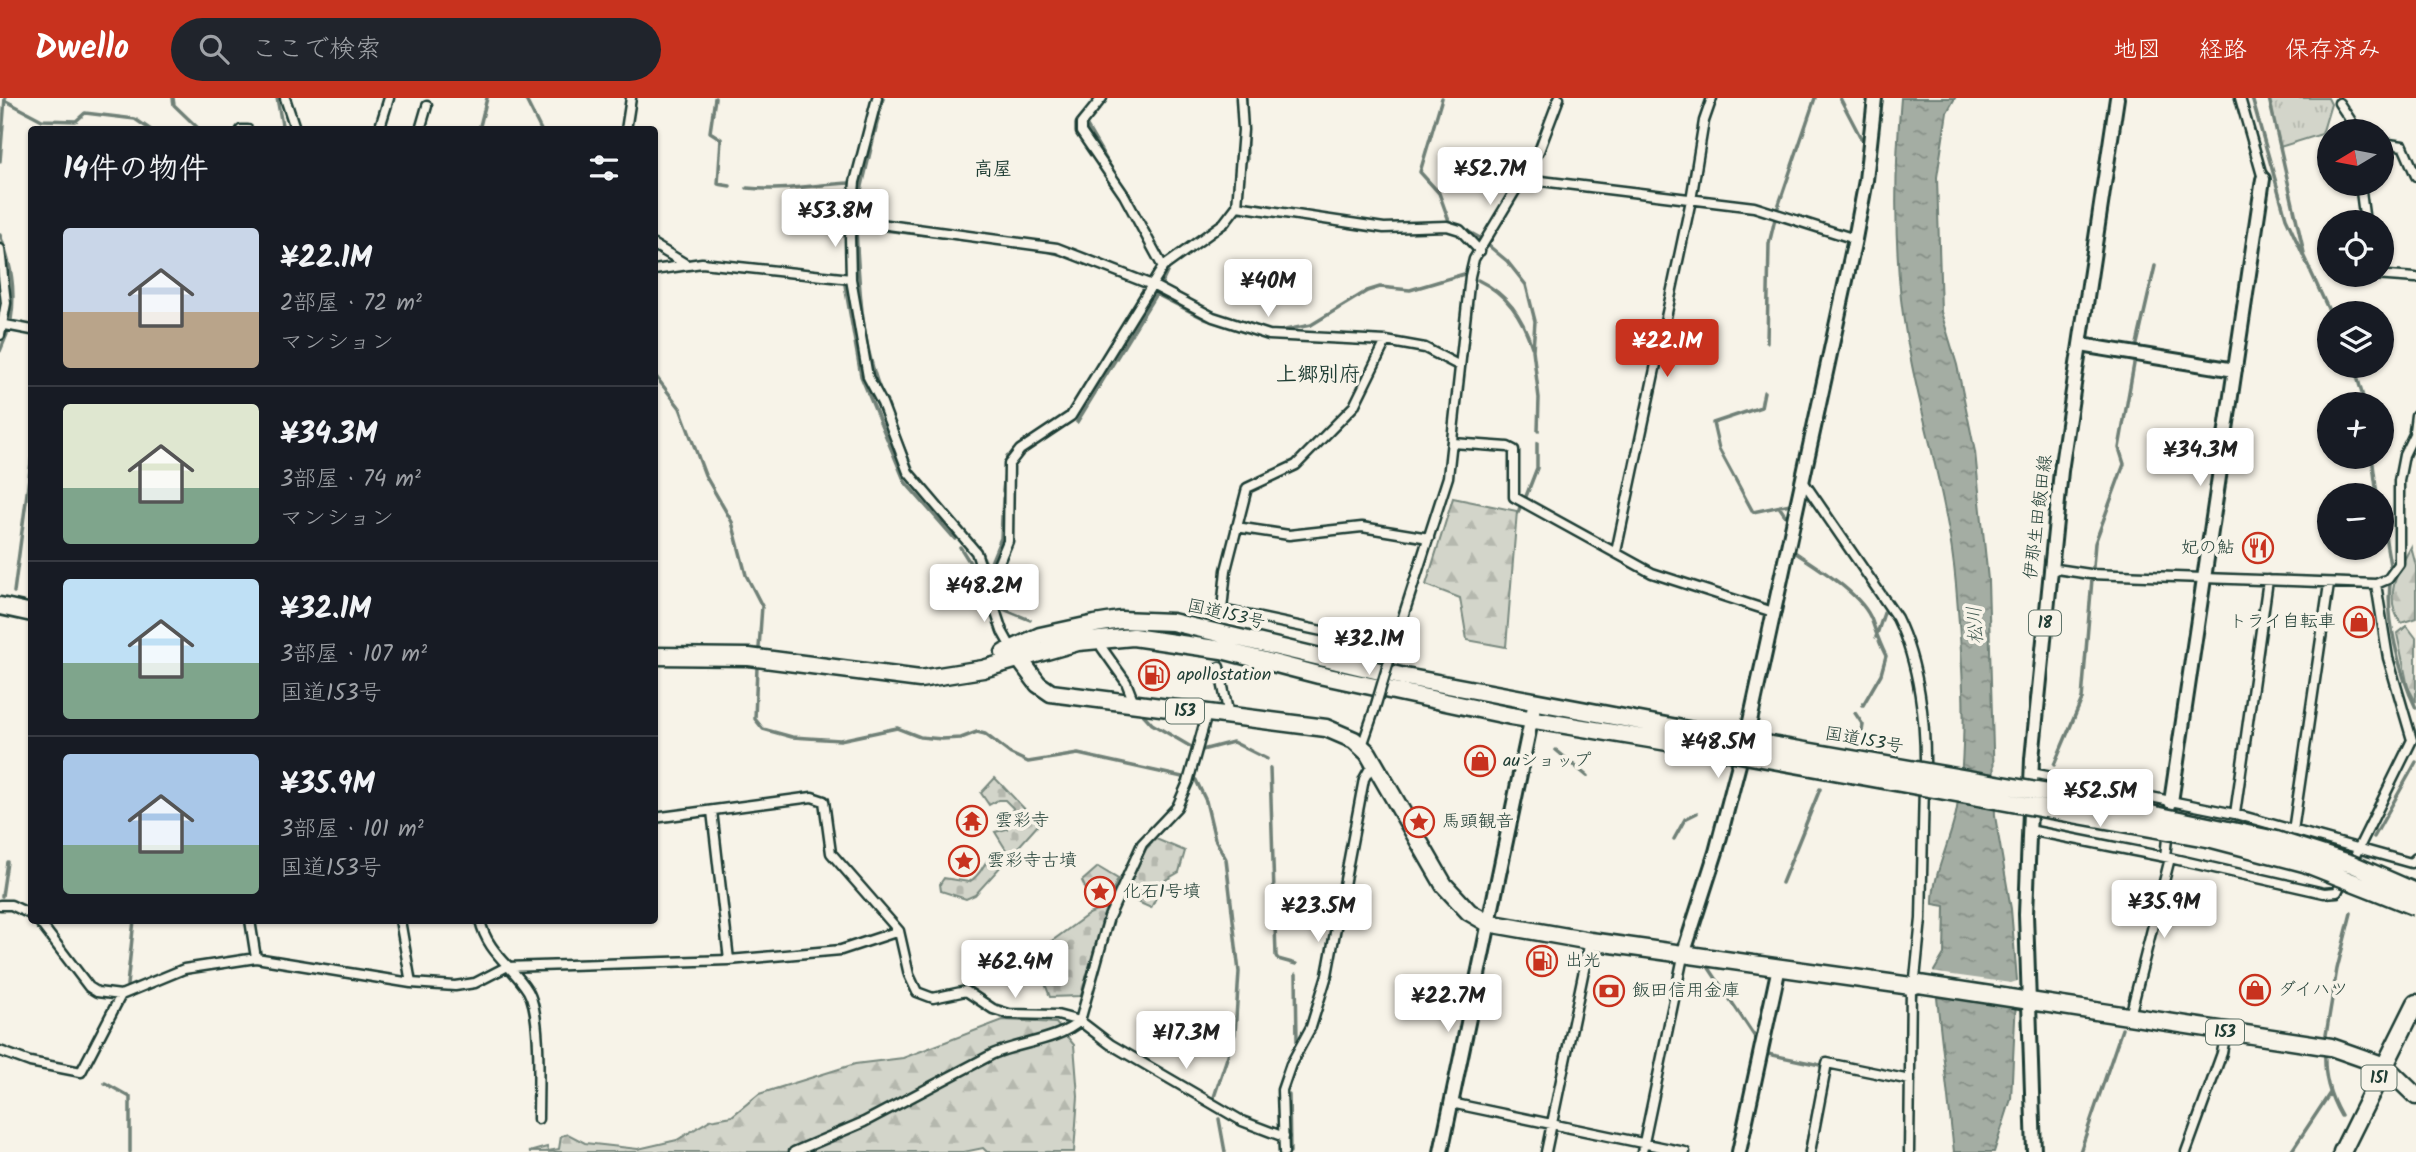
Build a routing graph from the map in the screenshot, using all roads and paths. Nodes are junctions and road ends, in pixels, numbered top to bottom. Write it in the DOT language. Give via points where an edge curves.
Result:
graph roads {
  1 [pos="285,98"];
  2 [pos="390,98"];
  3 [pos="631,98"];
  4 [pos="877,98"];
  5 [pos="1102,98"];
  6 [pos="1241,98"];
  7 [pos="1559,98"];
  8 [pos="1712,98"];
  9 [pos="1875,98"];
  10 [pos="2117,98"];
  11 [pos="2240,98"];
  12 [pos="2339,103"];
  13 [pos="427,106"];
  14 [pos="2350,119"];
  15 [pos="294,126"];
  16 [pos="380,126"];
  17 [pos="421,126"];
  18 [pos="627,126"];
  19 [pos="2394,145"];
  20 [pos="2416,176"];
  21 [pos="1525,179"];
  22 [pos="2263,179"];
  23 [pos="1691,200"];
  24 [pos="1237,206"];
  25 [pos="851,220"];
  26 [pos="1855,239"];
  27 [pos="658,247"];
  28 [pos="0,249"];
  29 [pos="1480,251"];
  30 [pos="684,263"];
  31 [pos="1163,267"];
  32 [pos="658,269"];
  33 [pos="2394,276"];
  34 [pos="2416,278"];
  35 [pos="851,279"];
  36 [pos="1152,285"];
  37 [pos="2,324"];
  38 [pos="28,329"];
  39 [pos="0,335"];
  40 [pos="1387,341"];
  41 [pos="2081,345"];
  42 [pos="1460,366"];
  43 [pos="2235,370"];
  44 [pos="2416,415"];
  45 [pos="2415,431"];
  46 [pos="1453,443"];
  47 [pos="1803,481"];
  48 [pos="1236,527"];
  49 [pos="1429,538"];
  50 [pos="1616,552"];
  51 [pos="2050,568"];
  52 [pos="2204,577"];
  53 [pos="2267,580"];
  54 [pos="2329,583"];
  55 [pos="2376,584"];
  56 [pos="989,586"];
  57 [pos="0,606"];
  58 [pos="28,611"];
  59 [pos="1773,612"];
  60 [pos="1102,648"];
  61 [pos="1392,649"];
  62 [pos="1015,654"];
  63 [pos="658,656"];
  64 [pos="1219,667"];
  65 [pos="1535,702"];
  66 [pos="1135,705"];
  67 [pos="1207,714"];
  68 [pos="1229,716"];
  69 [pos="1532,720"];
  70 [pos="1362,746"];
  71 [pos="1735,746"];
  72 [pos="1376,766"];
  73 [pos="2032,773"];
  74 [pos="2171,802"];
  75 [pos="712,811"];
  76 [pos="2235,814"];
  77 [pos="658,818"];
  78 [pos="2029,830"];
  79 [pos="2293,831"];
  80 [pos="2357,850"];
  81 [pos="2168,857"];
  82 [pos="2416,858"];
  83 [pos="2416,892"];
  84 [pos="0,905"];
  85 [pos="2416,906"];
  86 [pos="28,913"];
  87 [pos="1488,923"];
  88 [pos="41,924"];
  89 [pos="251,924"];
  90 [pos="401,924"];
  91 [pos="481,924"];
  92 [pos="900,931"];
  93 [pos="1590,941"];
  94 [pos="1684,953"];
  95 [pos="256,958"];
  96 [pos="729,960"];
  97 [pos="506,967"];
  98 [pos="1779,967"];
  99 [pos="411,983"];
  100 [pos="1915,985"];
  101 [pos="121,996"];
  102 [pos="2024,999"];
  103 [pos="2416,1003"];
  104 [pos="2130,1016"];
  105 [pos="1080,1021"];
  106 [pos="2226,1032"];
  107 [pos="0,1051"];
  108 [pos="2380,1068"];
  109 [pos="1910,1080"];
  110 [pos="2416,1096"];
  111 [pos="1451,1103"];
  112 [pos="2416,1110"];
  113 [pos="538,1119"];
  114 [pos="1552,1124"];
  115 [pos="1284,1137"];
  116 [pos="1643,1148"];
  117 [pos="794,1152"];
  118 [pos="1284,1152"];
  119 [pos="1441,1152"];
  120 [pos="1546,1152"];
  121 [pos="1685,1152"];
  122 [pos="1740,1152"];
  123 [pos="1810,1152"];
  124 [pos="1909,1152"];
  125 [pos="2034,1152"];
  126 [pos="2186,1152"];
  127 [pos="2342,1152"];
  1 -- 15 [label="street"];
  2 -- 16 [label="street"];
  3 -- 18 [label="street"];
  4 -- 25 [label="street" via="855,182"];
  5 -- 31 [label="street" via="1081,124 1081,132 1124,195"];
  6 -- 24 [label="street"];
  7 -- 21 [label="street"];
  8 -- 23 [label="street"];
  9 -- 26 [label="street"];
  10 -- 41 [label="street, 伊那生田飯田線 / 18"];
  11 -- 22 [label="street"];
  12 -- 14 [label="street"];
  13 -- 17 [label="street"];
  19 -- 20 [label="street" via="2403,146"];
  21 -- 23 [label="street"];
  21 -- 29 [label="street"];
  22 -- 43 [label="street"];
  23 -- 26 [label="street" via="1754,207"];
  23 -- 50 [label="street"];
  24 -- 29 [label="street" via="1384,228 1447,226 1460,230"];
  24 -- 31 [label="street" via="1224,223"];
  25 -- 35 [label="street"];
  25 -- 36 [label="street" via="1057,248"];
  26 -- 47 [label="street"];
  27 -- 30 [label="street"];
  28 -- 37 [label="street" via="6,290"];
  29 -- 42 [label="street" via="1469,276"];
  30 -- 32 [label="street"];
  30 -- 35 [label="street"];
  31 -- 36 [label="street"];
  33 -- 34 [label="street"];
  35 -- 56 [label="street" via="868,377 908,472 976,552"];
  36 -- 40 [label="street" via="1213,317 1269,335"];
  36 -- 56 [label="street" via="1071,416 1020,450 1009,464 1008,541"];
  37 -- 38 [label="street"];
  37 -- 39 [label="street"];
  40 -- 42 [label="street" via="1424,348"];
  40 -- 48 [label="street" via="1354,406 1296,465 1247,488"];
  41 -- 43 [label="street"];
  41 -- 51 [label="street, 伊那生田飯田線 / 18"];
  42 -- 46 [label="street"];
  43 -- 52 [label="street"];
  44 -- 45 [label="street"];
  45 -- 55 [label="street" via="2399,481 2401,554 2396,570"];
  46 -- 49 [label="street"];
  46 -- 50 [label="street" via="1514,450 1514,497"];
  47 -- 59 [label="street"];
  47 -- 100 [label="street" via="1908,640 1923,719 1925,758"];
  48 -- 49 [label="street" via="1289,535 1362,527"];
  48 -- 61 [label="street" via="1222,610"];
  49 -- 61 [label="street"];
  50 -- 59 [label="street" via="1652,573"];
  51 -- 52 [label="street"];
  51 -- 73 [label="street, 伊那生田飯田線 / 18"];
  52 -- 53 [label="street"];
  52 -- 74 [label="street"];
  53 -- 54 [label="street"];
  53 -- 76 [label="street"];
  54 -- 55 [label="street"];
  54 -- 79 [label="street"];
  55 -- 80 [label="street" via="2388,658 2412,740"];
  56 -- 62 [label="street" via="999,622"];
  57 -- 58 [label="highway"];
  59 -- 94 [label="street" via="1741,756"];
  60 -- 66 [label="street" via="1126,682"];
  61 -- 70 [label="street, bridge"];
  62 -- 63 [label="highway, 国道153号" via="956,668 886,673 749,657"];
  62 -- 65 [label="highway, 国道153号" via="1041,636 1095,624 1172,622 1405,677"];
  62 -- 66 [label="highway, 153" via="1051,693"];
  62 -- 69 [label="highway, 国道153号" via="1101,638 1165,640"];
  64 -- 68 [label="street"];
  65 -- 69 [label="street"];
  65 -- 71 [label="highway, 国道153号"];
  66 -- 67 [label="highway, 153"];
  67 -- 68 [label="highway, 153"];
  67 -- 105 [label="street" via="1177,807 1142,844 1114,903"];
  68 -- 70 [label="highway, 153" via="1326,728"];
  69 -- 71 [label="highway, 国道153号"];
  69 -- 87 [label="street"];
  70 -- 72 [label="highway, 153"];
  71 -- 83 [label="highway, 国道153号, bridge" via="2054,794 2276,839 2352,864"];
  71 -- 85 [label="highway, 国道153号, bridge" via="2212,839 2304,863"];
  72 -- 87 [label="highway, 153" via="1444,885 1469,912"];
  72 -- 115 [label="street" via="1364,779 1327,975 1282,1090"];
  73 -- 74 [label="street"];
  73 -- 78 [label="street, 伊那生田飯田線 / 18"];
  74 -- 76 [label="street"];
  74 -- 81 [label="street"];
  75 -- 77 [label="street"];
  75 -- 92 [label="street" via="812,797 824,801 831,853"];
  75 -- 96 [label="street"];
  76 -- 79 [label="street"];
  78 -- 81 [label="street"];
  78 -- 102 [label="street, 伊那生田飯田線 / 18"];
  79 -- 80 [label="street"];
  80 -- 81 [label="street" via="2337,892 2325,893"];
  80 -- 82 [label="street" via="2411,863"];
  81 -- 104 [label="street"];
  84 -- 86 [label="street"];
  87 -- 93 [label="highway, 153"];
  87 -- 111 [label="street"];
  88 -- 101 [label="street" via="89,988"];
  89 -- 95 [label="street"];
  90 -- 99 [label="street"];
  91 -- 97 [label="street"];
  92 -- 96 [label="street" via="841,950"];
  92 -- 105 [label="street" via="912,984 925,997 966,991 1009,1014 1057,1015"];
  93 -- 94 [label="highway, 153"];
  93 -- 114 [label="street"];
  94 -- 98 [label="highway, 153"];
  94 -- 116 [label="street"];
  95 -- 99 [label="street"];
  95 -- 101 [label="street" via="184,969"];
  96 -- 97 [label="street"];
  97 -- 99 [label="street" via="475,983"];
  97 -- 113 [label="street" via="529,993 532,1004"];
  98 -- 100 [label="highway, 153"];
  98 -- 122 [label="street"];
  100 -- 102 [label="highway, 153"];
  100 -- 109 [label="street"];
  101 -- 107 [label="street" via="81,1072 40,1065"];
  102 -- 104 [label="highway, 153"];
  102 -- 125 [label="street, 伊那生田飯田線 / 18"];
  103 -- 108 [label="highway, 151"];
  104 -- 106 [label="highway, 153"];
  105 -- 115 [label="street" via="1110,1044 1242,1121"];
  105 -- 117 [label="street" via="1051,1037 1012,1045 864,1122"];
  106 -- 108 [label="highway, 153" via="2324,1046"];
  106 -- 126 [label="street"];
  108 -- 110 [label="highway, 153"];
  108 -- 112 [label="highway, 153"];
  108 -- 127 [label="highway, 151"];
  109 -- 123 [label="street" via="1827,1063"];
  109 -- 124 [label="street"];
  111 -- 114 [label="street"];
  111 -- 119 [label="street"];
  114 -- 116 [label="street"];
  114 -- 120 [label="street"];
  115 -- 118 [label="street"];
  116 -- 121 [label="street"];
}
